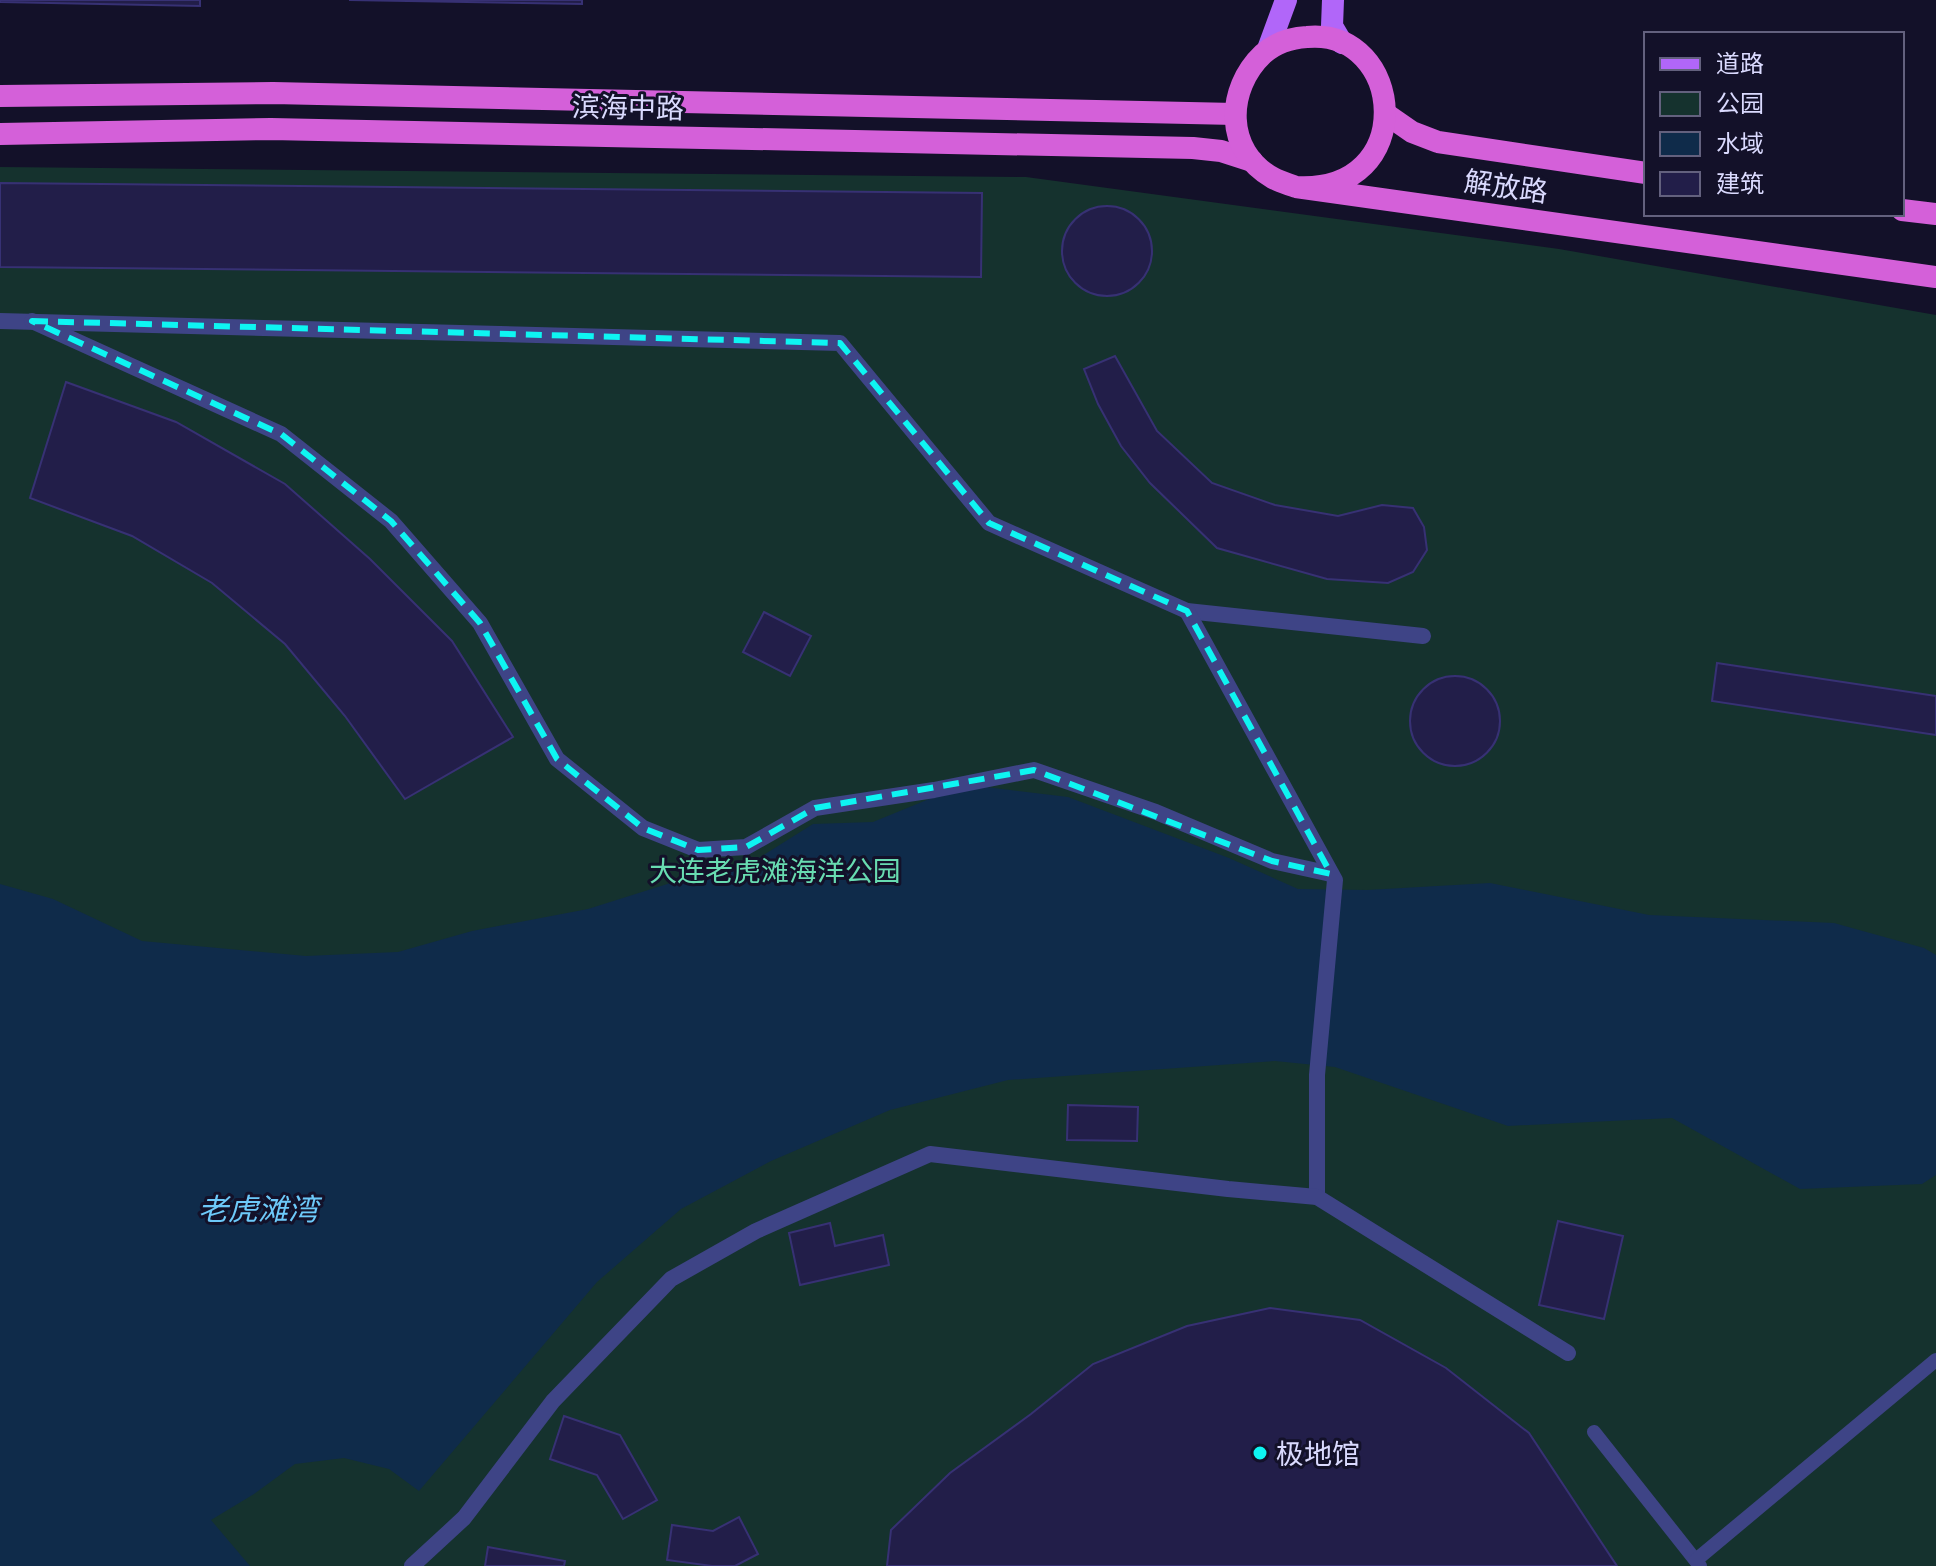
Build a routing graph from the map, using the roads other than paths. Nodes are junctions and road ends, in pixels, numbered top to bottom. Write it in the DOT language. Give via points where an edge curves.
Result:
graph roads {
  1 [pos="1286,0"];
  2 [pos="1333,0"];
  3 [pos="1342,43"];
  4 [pos="1268,49"];
  5 [pos="0,96"];
  6 [pos="1235,114"];
  7 [pos="1386,114"];
  8 [pos="0,134"];
  9 [pos="1252,161"];
  10 [pos="1644,173"];
  11 [pos="1296,187"];
  12 [pos="1904,210"];
  13 [pos="1936,214"];
  14 [pos="1936,277"];
  15 [pos="0,321"];
  16 [pos="32,321"];
  17 [pos="1187,611"];
  18 [pos="1423,636"];
  19 [pos="1333,877"];
  20 [pos="1317,1197"];
  21 [pos="1568,1353"];
  22 [pos="1936,1360"];
  23 [pos="1594,1432"];
  24 [pos="1698,1563"];
  25 [pos="412,1566"];
  1 -- 4 [label="main road"];
  2 -- 3 [label="main road" via="1332,26"];
  3 -- 4 [label="highway" via="1317,36 1291,38"];
  3 -- 7 [label="highway" via="1375,71"];
  4 -- 6 [label="highway" via="1250,66 1238,89"];
  5 -- 6 [label="highway, 滨海中路" via="288,93"];
  6 -- 9 [label="highway" via="1240,140"];
  7 -- 10 [label="highway, 解放路" via="1438,142"];
  7 -- 11 [label="highway" via="1383,135 1358,171 1339,183"];
  8 -- 9 [label="highway, 滨海中路" via="271,129 1177,148 1221,151"];
  9 -- 11 [label="highway, 解放路" via="1272,178"];
  11 -- 14 [label="highway, 解放路"];
  12 -- 13 [label="highway"];
  15 -- 16 [label="street"];
  16 -- 17 [label="street" via="840,343 989,523"];
  16 -- 19 [label="street" via="281,434 391,521 480,623 557,759 643,828 698,850 746,847 815,808 1034,770 1156,812 1272,861"];
  17 -- 18 [label="street"];
  17 -- 19 [label="street"];
  19 -- 20 [label="street" via="1317,1075"];
  20 -- 21 [label="street"];
  20 -- 25 [label="street" via="930,1154 756,1231 671,1279 553,1401 464,1518"];
  22 -- 24 [label="lane"];
  23 -- 24 [label="lane"];
}
